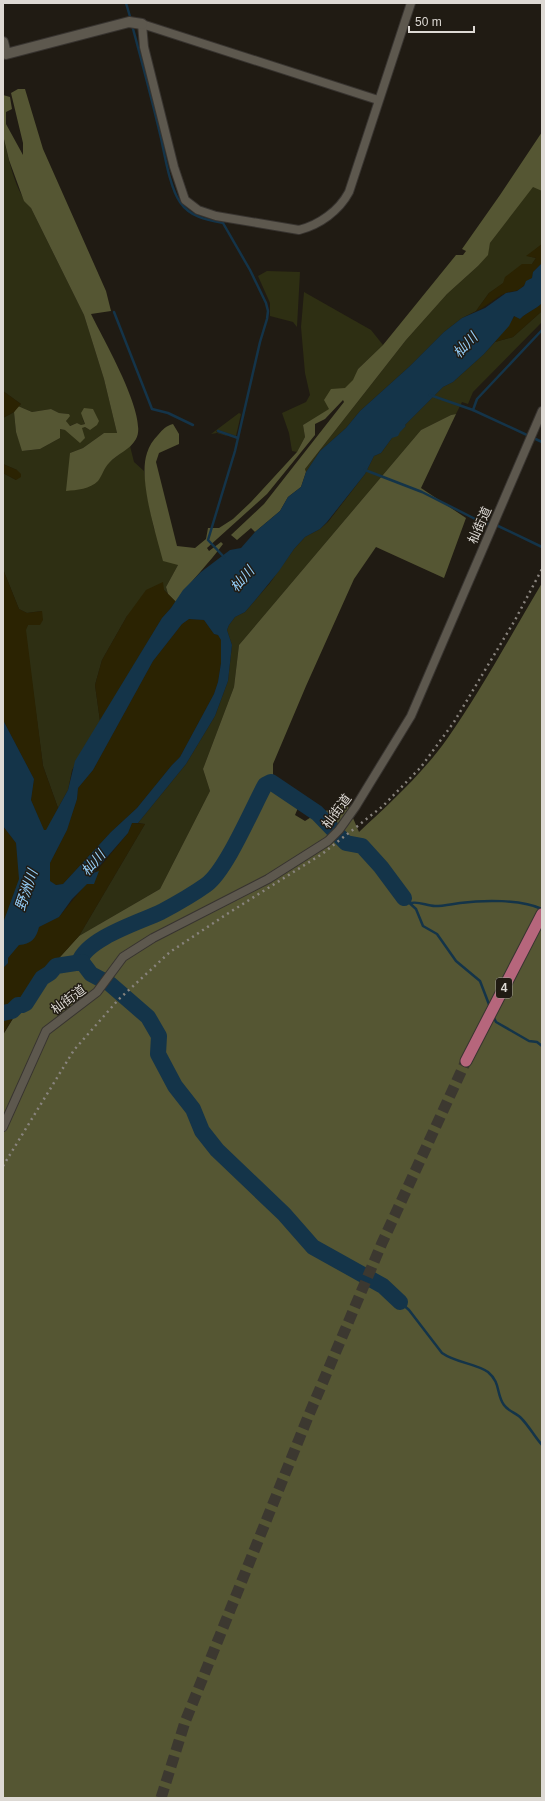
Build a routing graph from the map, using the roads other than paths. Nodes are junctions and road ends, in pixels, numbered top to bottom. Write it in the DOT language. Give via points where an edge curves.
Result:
graph roads {
  1 [pos="411,3"];
  2 [pos="135,22"];
  3 [pos="3,42"];
  4 [pos="378,100"];
  5 [pos="542,411"];
  6 [pos="542,914"];
  7 [pos="466,1061"];
  8 [pos="3,1127"];
  1 -- 4 [label="street"];
  2 -- 3 [label="street" via="6,54"];
  2 -- 4 [label="street"];
  2 -- 4 [label="street" via="144,47 181,191 191,206 216,216 300,230 312,227 324,219 340,205 349,192"];
  5 -- 8 [label="street, 杣街道" via="410,716 387,757 339,830 328,842 268,879 153,938 122,957 97,992 46,1031"];
  6 -- 7 [label="main road, 4"];
}
